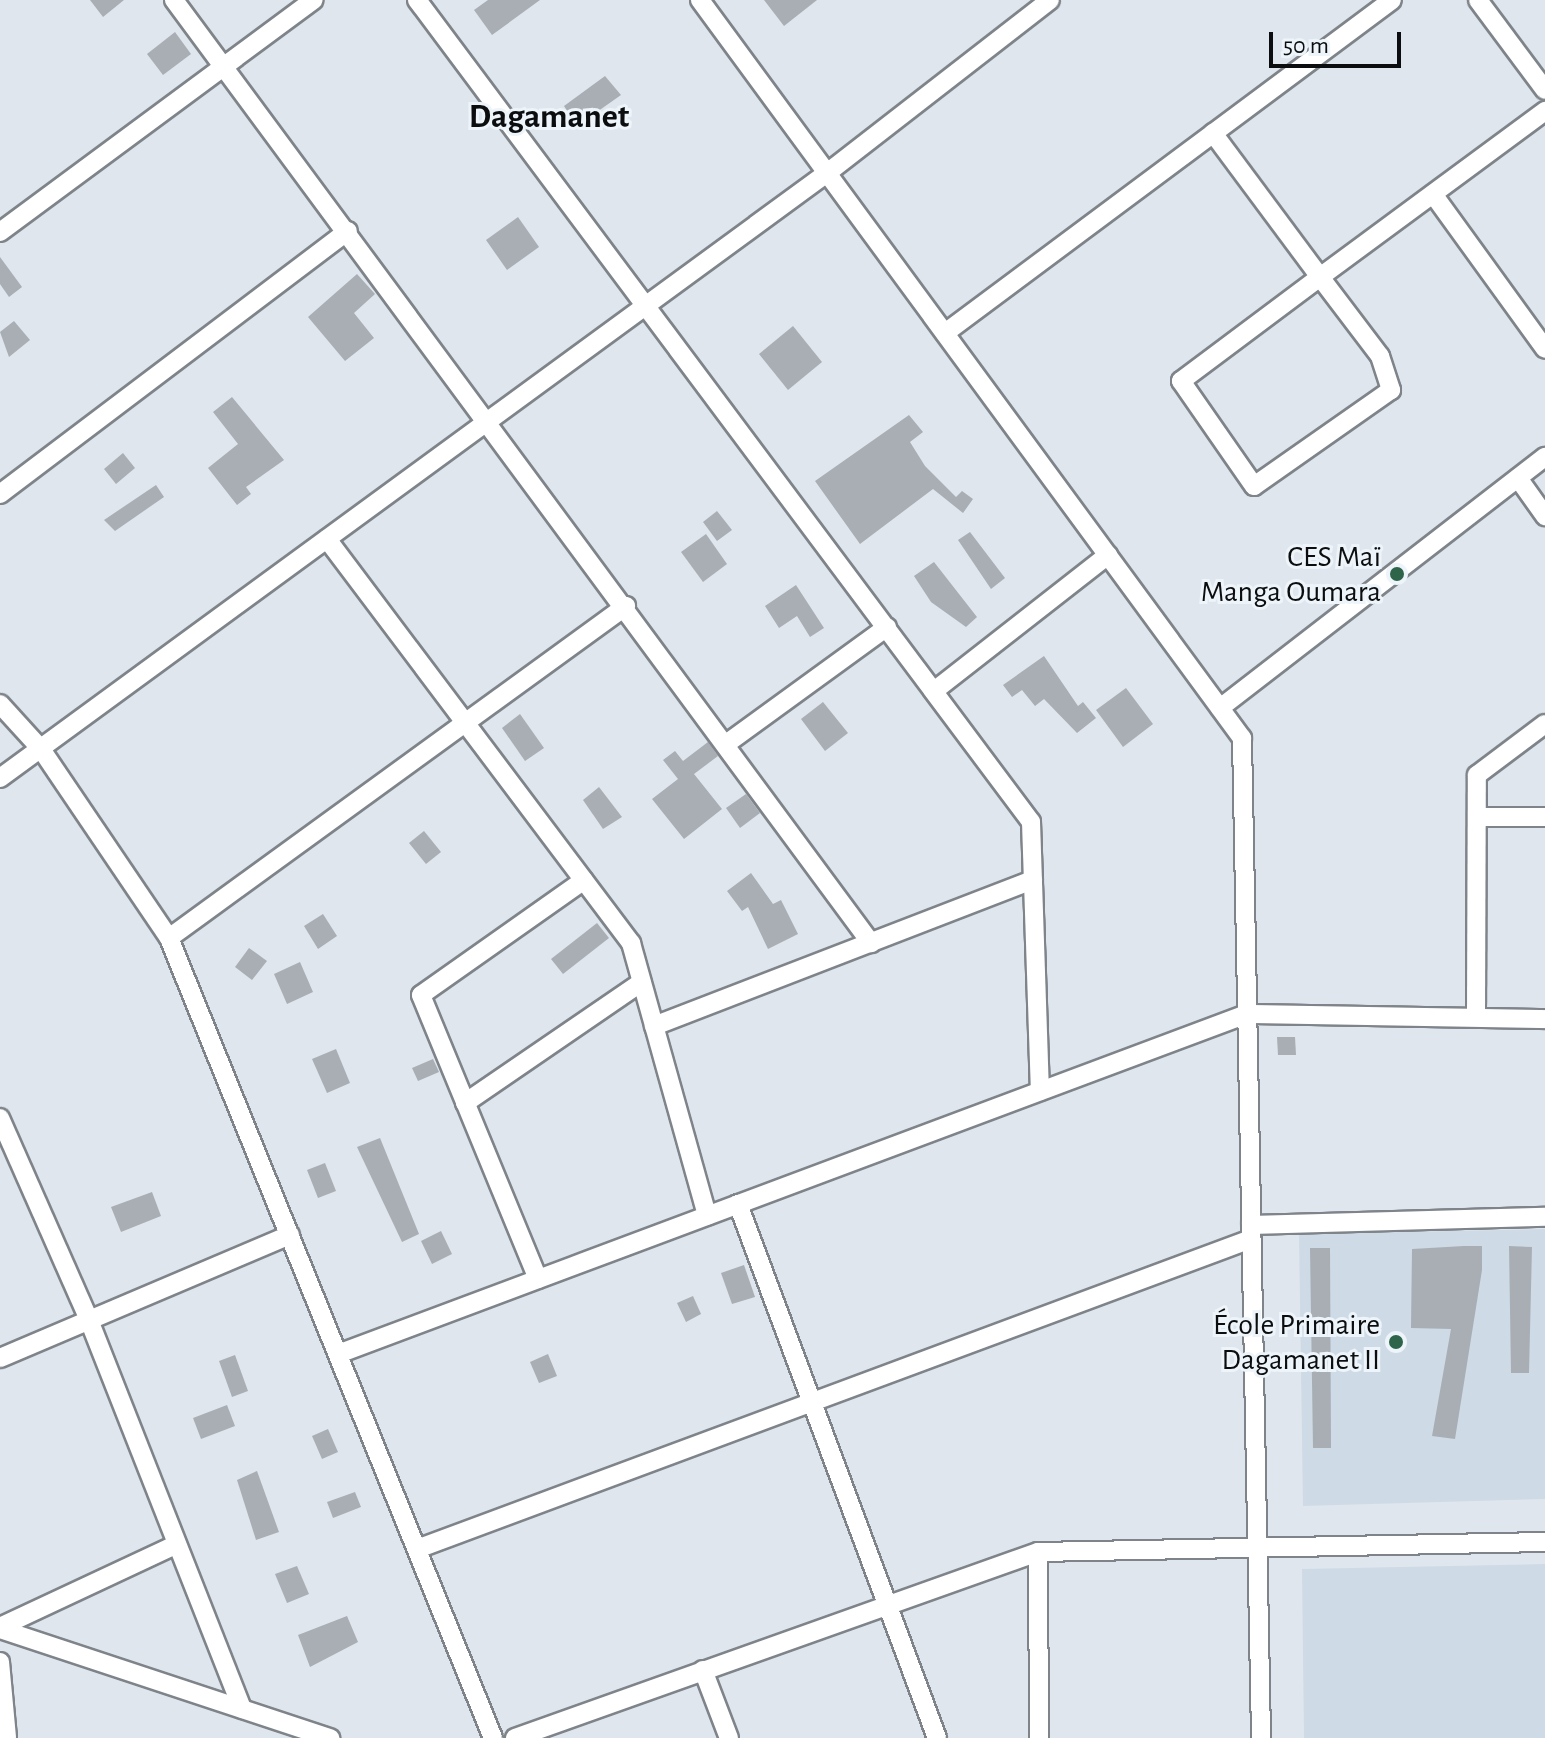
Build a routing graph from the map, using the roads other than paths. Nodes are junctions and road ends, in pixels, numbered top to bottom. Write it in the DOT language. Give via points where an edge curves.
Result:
graph roads {
  1 [pos="174,0"];
  2 [pos="314,0"];
  3 [pos="417,0"];
  4 [pos="700,0"];
  5 [pos="1050,0"];
  6 [pos="1392,0"];
  7 [pos="1478,0"];
  8 [pos="225,66"];
  9 [pos="1545,90"];
  10 [pos="1545,111"];
  11 [pos="1213,133"];
  12 [pos="827,173"];
  13 [pos="1433,194"];
  14 [pos="348,231"];
  15 [pos="0,232"];
  16 [pos="1320,277"];
  17 [pos="648,304"];
  18 [pos="945,333"];
  19 [pos="1545,349"];
  20 [pos="490,420"];
  21 [pos="1545,457"];
  22 [pos="1518,478"];
  23 [pos="0,494"];
  24 [pos="1545,516"];
  25 [pos="327,539"];
  26 [pos="1108,555"];
  27 [pos="626,606"];
  28 [pos="887,627"];
  29 [pos="934,691"];
  30 [pos="0,704"];
  31 [pos="1220,708"];
  32 [pos="463,719"];
  33 [pos="1545,724"];
  34 [pos="726,744"];
  35 [pos="41,749"];
  36 [pos="0,778"];
  37 [pos="1477,817"];
  38 [pos="1545,817"];
  39 [pos="584,880"];
  40 [pos="1033,880"];
  41 [pos="169,938"];
  42 [pos="871,943"];
  43 [pos="642,982"];
  44 [pos="1247,1014"];
  45 [pos="1476,1017"];
  46 [pos="1545,1019"];
  47 [pos="654,1026"];
  48 [pos="1040,1091"];
  49 [pos="465,1103"];
  50 [pos="0,1118"];
  51 [pos="738,1204"];
  52 [pos="707,1216"];
  53 [pos="1545,1217"];
  54 [pos="1251,1232"];
  55 [pos="290,1235"];
  56 [pos="538,1279"];
  57 [pos="89,1320"];
  58 [pos="338,1354"];
  59 [pos="0,1358"];
  60 [pos="812,1402"];
  61 [pos="1545,1542"];
  62 [pos="177,1544"];
  63 [pos="1257,1545"];
  64 [pos="417,1549"];
  65 [pos="1038,1552"];
  66 [pos="887,1603"];
  67 [pos="0,1628"];
  68 [pos="0,1662"];
  69 [pos="703,1670"];
  70 [pos="242,1709"];
  71 [pos="7,1738"];
  72 [pos="330,1738"];
  73 [pos="493,1738"];
  74 [pos="515,1738"];
  75 [pos="729,1738"];
  76 [pos="937,1738"];
  77 [pos="1039,1738"];
  78 [pos="1261,1738"];
  1 -- 8 [label="street"];
  2 -- 8 [label="street"];
  3 -- 17 [label="street"];
  4 -- 12 [label="street"];
  5 -- 12 [label="street"];
  6 -- 11 [label="street"];
  7 -- 9 [label="street"];
  8 -- 14 [label="street"];
  8 -- 15 [label="street"];
  10 -- 13 [label="street"];
  11 -- 16 [label="street"];
  11 -- 18 [label="street"];
  12 -- 17 [label="street"];
  12 -- 18 [label="street"];
  13 -- 16 [label="street"];
  13 -- 19 [label="street"];
  14 -- 20 [label="street"];
  14 -- 23 [label="street"];
  16 -- 16 [label="street" via="1380,356 1391,390 1254,486 1181,381"];
  17 -- 20 [label="street"];
  17 -- 28 [label="street"];
  18 -- 26 [label="street"];
  20 -- 25 [label="street"];
  20 -- 27 [label="street"];
  21 -- 22 [label="street"];
  22 -- 24 [label="street"];
  22 -- 31 [label="street"];
  25 -- 32 [label="street"];
  25 -- 35 [label="street"];
  26 -- 29 [label="street"];
  26 -- 31 [label="street"];
  27 -- 32 [label="street"];
  27 -- 34 [label="street"];
  28 -- 29 [label="street"];
  28 -- 34 [label="street"];
  29 -- 40 [label="street" via="1031,822"];
  30 -- 35 [label="street"];
  31 -- 44 [label="street" via="1242,738"];
  32 -- 39 [label="street"];
  32 -- 41 [label="street"];
  33 -- 37 [label="street" via="1477,775"];
  34 -- 42 [label="street"];
  35 -- 36 [label="street"];
  35 -- 41 [label="street"];
  37 -- 38 [label="street"];
  37 -- 45 [label="street"];
  39 -- 43 [label="street" via="631,943"];
  39 -- 49 [label="street" via="421,995"];
  40 -- 42 [label="street"];
  40 -- 48 [label="street"];
  41 -- 55 [label="street"];
  42 -- 47 [label="street"];
  43 -- 47 [label="street"];
  43 -- 49 [label="street"];
  44 -- 45 [label="street"];
  44 -- 48 [label="street"];
  44 -- 54 [label="street"];
  45 -- 46 [label="street"];
  47 -- 52 [label="street"];
  48 -- 51 [label="street"];
  49 -- 56 [label="street"];
  50 -- 57 [label="street"];
  51 -- 52 [label="street"];
  51 -- 60 [label="street"];
  52 -- 56 [label="street"];
  53 -- 54 [label="street"];
  54 -- 60 [label="street"];
  54 -- 63 [label="street"];
  55 -- 57 [label="street"];
  55 -- 58 [label="street"];
  56 -- 58 [label="street"];
  57 -- 59 [label="street"];
  57 -- 62 [label="street"];
  58 -- 64 [label="street"];
  60 -- 64 [label="street"];
  60 -- 66 [label="street"];
  61 -- 63 [label="street"];
  62 -- 67 [label="street"];
  62 -- 70 [label="street"];
  63 -- 65 [label="street"];
  63 -- 78 [label="street"];
  64 -- 73 [label="street"];
  65 -- 66 [label="street"];
  65 -- 77 [label="street"];
  66 -- 69 [label="street"];
  66 -- 76 [label="street"];
  67 -- 70 [label="street"];
  68 -- 71 [label="street"];
  69 -- 74 [label="street"];
  69 -- 75 [label="street"];
  70 -- 72 [label="street"];
}
